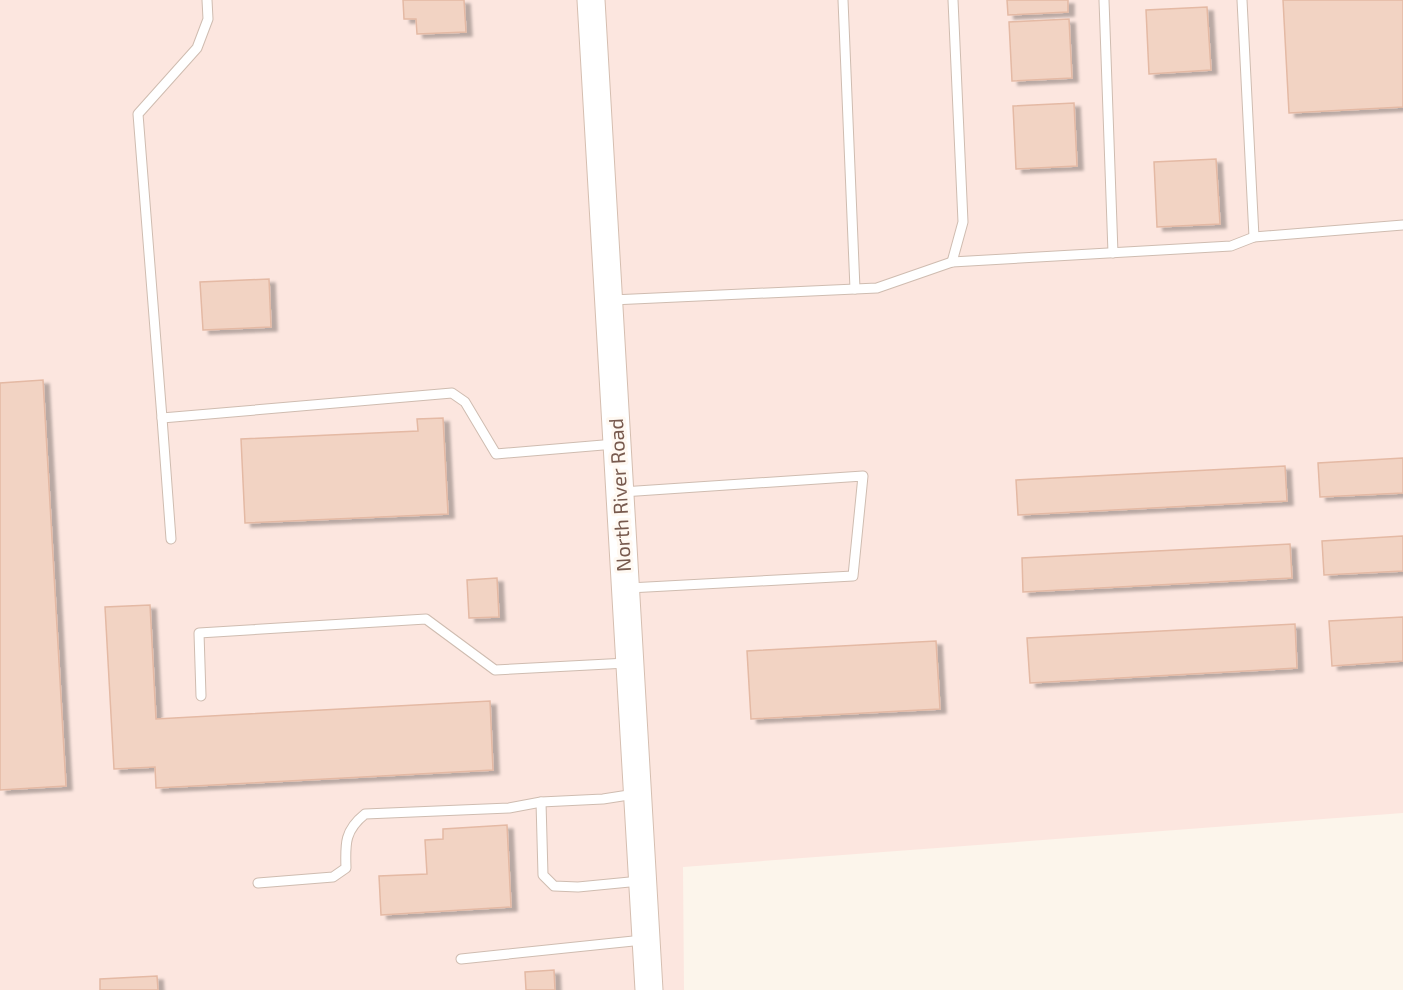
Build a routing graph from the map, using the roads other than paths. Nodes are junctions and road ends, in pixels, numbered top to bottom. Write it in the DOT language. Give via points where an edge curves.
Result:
graph roads {
  1 [pos="207,0"];
  2 [pos="591,0"];
  3 [pos="843,0"];
  4 [pos="953,0"];
  5 [pos="1104,0"];
  6 [pos="1242,0"];
  7 [pos="1403,225"];
  8 [pos="1254,237"];
  9 [pos="1113,253"];
  10 [pos="952,262"];
  11 [pos="855,289"];
  12 [pos="609,300"];
  13 [pos="162,418"];
  14 [pos="617,444"];
  15 [pos="620,492"];
  16 [pos="171,539"];
  17 [pos="625,588"];
  18 [pos="630,662"];
  19 [pos="201,696"];
  20 [pos="637,794"];
  21 [pos="541,802"];
  22 [pos="642,880"];
  23 [pos="258,883"];
  24 [pos="646,940"];
  25 [pos="461,959"];
  26 [pos="649,990"];
  1 -- 13 [label="lane" via="208,19 197,48 138,114"];
  2 -- 12 [label="street, North River Road"];
  3 -- 11 [label="lane"];
  4 -- 10 [label="lane" via="963,222"];
  5 -- 9 [label="lane"];
  6 -- 8 [label="lane"];
  7 -- 8 [label="lane"];
  8 -- 9 [label="lane" via="1231,246"];
  9 -- 10 [label="lane"];
  10 -- 11 [label="lane" via="877,288"];
  11 -- 12 [label="lane"];
  12 -- 14 [label="street, North River Road"];
  13 -- 14 [label="lane" via="452,393 465,402 496,454"];
  13 -- 16 [label="lane"];
  14 -- 15 [label="street, North River Road"];
  15 -- 17 [label="street, North River Road"];
  15 -- 17 [label="lane" via="863,476 853,576"];
  17 -- 18 [label="street, North River Road"];
  18 -- 19 [label="lane" via="495,670 426,620 199,633"];
  18 -- 20 [label="street, North River Road"];
  20 -- 21 [label="lane"];
  20 -- 22 [label="street, North River Road"];
  21 -- 22 [label="lane" via="543,876 555,886"];
  21 -- 23 [label="lane" via="509,808 365,814 351,825 345,841 346,868 333,878"];
  22 -- 24 [label="street, North River Road"];
  24 -- 25 [label="lane"];
  24 -- 26 [label="street, North River Road"];
}
